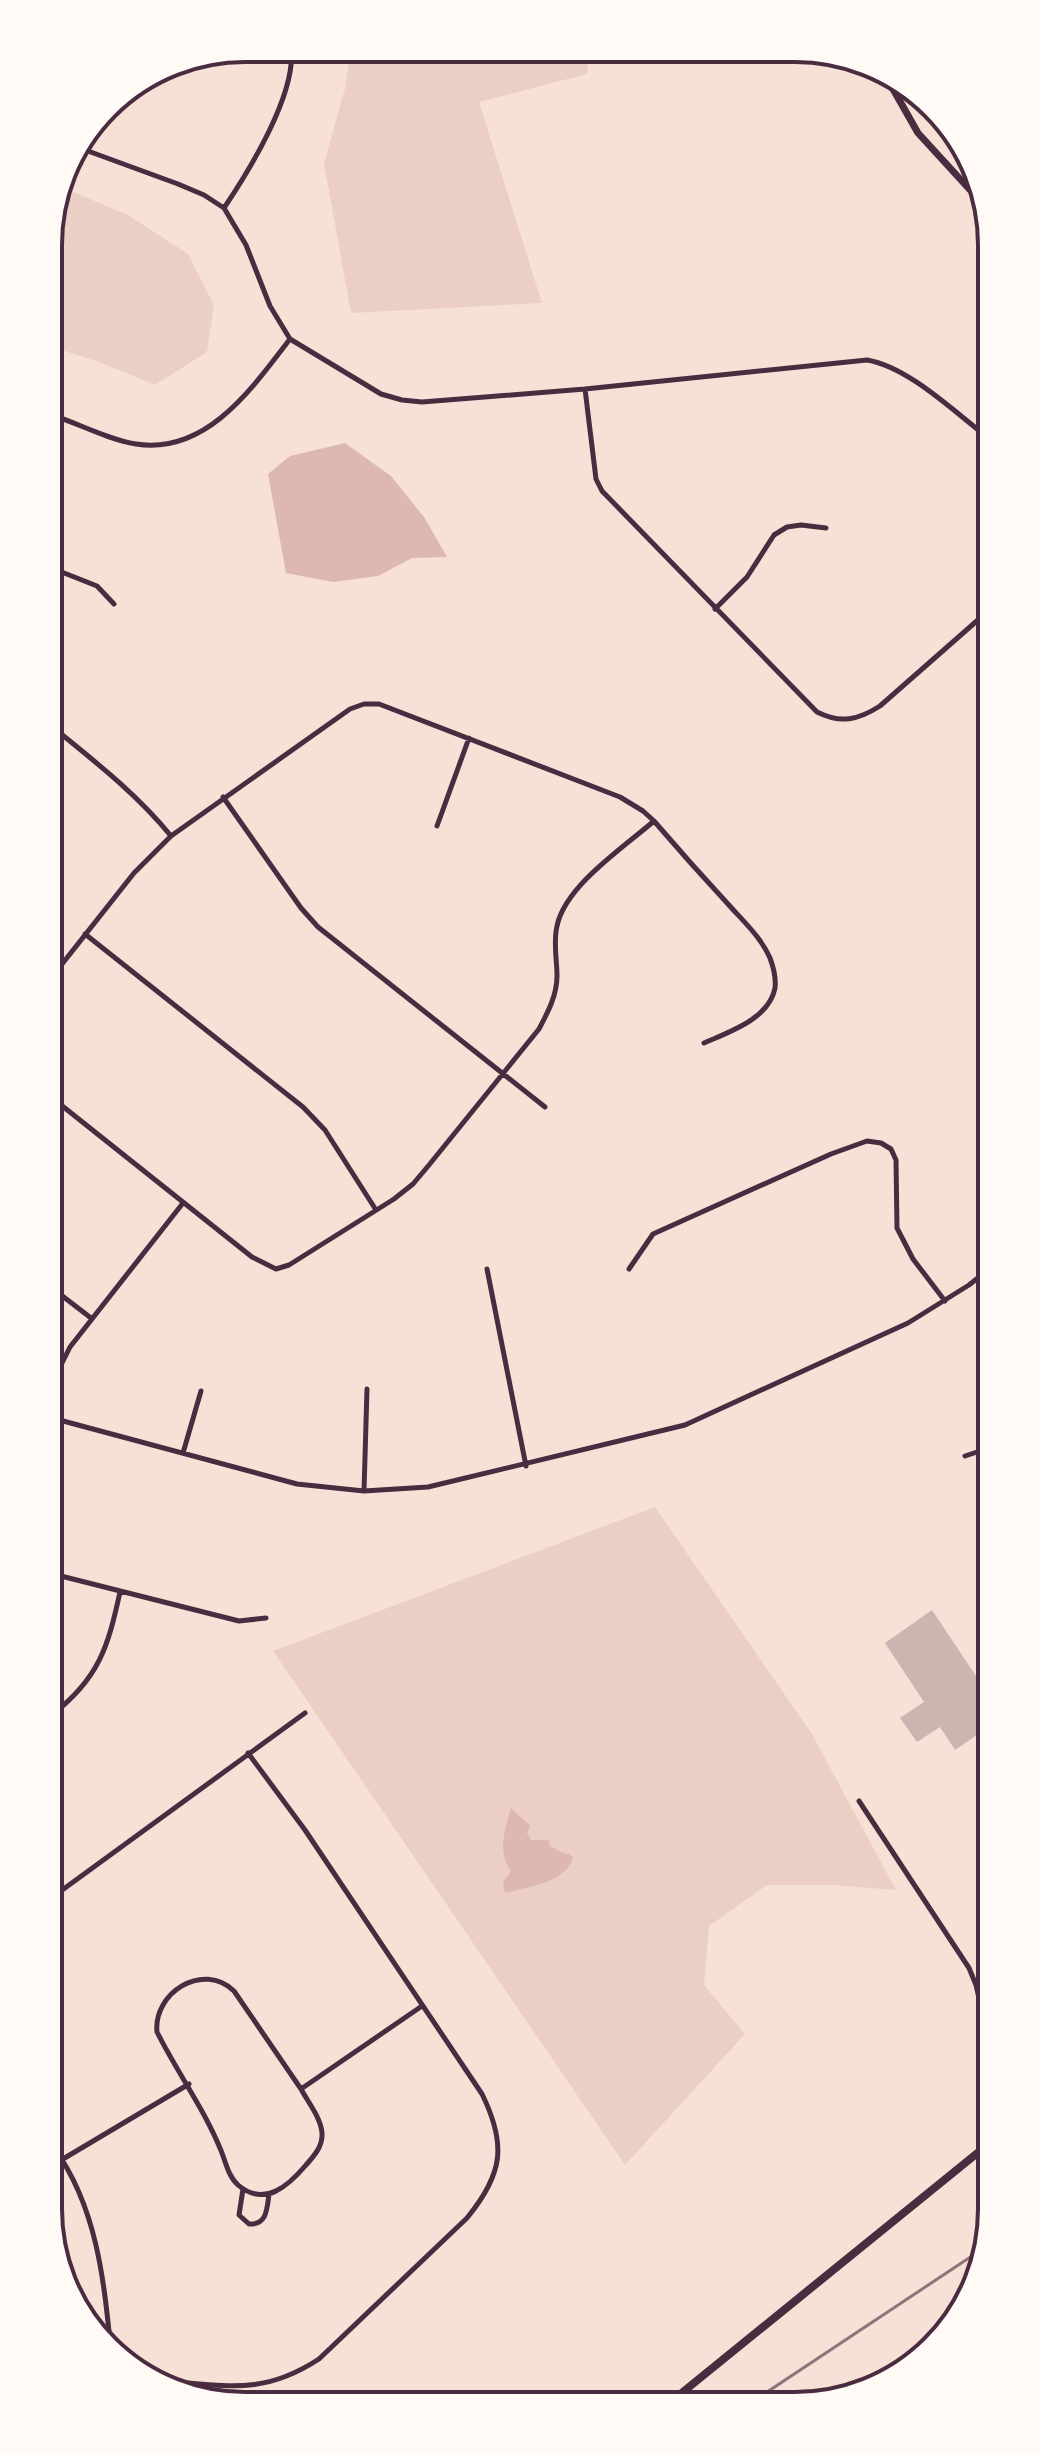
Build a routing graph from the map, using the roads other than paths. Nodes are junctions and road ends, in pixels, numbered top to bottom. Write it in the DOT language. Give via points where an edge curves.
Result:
graph roads {
  1 [pos="291,62"];
  2 [pos="895,93"];
  3 [pos="89,151"];
  4 [pos="969,188"];
  5 [pos="224,208"];
  6 [pos="290,339"];
  7 [pos="585,389"];
  8 [pos="62,419"];
  9 [pos="978,430"];
  10 [pos="826,528"];
  11 [pos="62,572"];
  12 [pos="114,604"];
  13 [pos="715,609"];
  14 [pos="978,620"];
  15 [pos="62,735"];
  16 [pos="469,738"];
  17 [pos="223,797"];
  18 [pos="654,821"];
  19 [pos="437,826"];
  20 [pos="171,836"];
  21 [pos="85,934"];
  22 [pos="62,964"];
  23 [pos="704,1043"];
  24 [pos="503,1075"];
  25 [pos="62,1106"];
  26 [pos="545,1107"];
  27 [pos="183,1203"];
  28 [pos="376,1210"];
  29 [pos="487,1269"];
  30 [pos="629,1269"];
  31 [pos="978,1277"];
  32 [pos="62,1296"];
  33 [pos="945,1301"];
  34 [pos="91,1318"];
  35 [pos="62,1363"];
  36 [pos="367,1389"];
  37 [pos="201,1391"];
  38 [pos="62,1421"];
  39 [pos="978,1452"];
  40 [pos="183,1453"];
  41 [pos="965,1456"];
  42 [pos="526,1466"];
  43 [pos="364,1491"];
  44 [pos="62,1576"];
  45 [pos="120,1592"];
  46 [pos="266,1618"];
  47 [pos="62,1706"];
  48 [pos="305,1713"];
  49 [pos="248,1753"];
  50 [pos="859,1801"];
  51 [pos="62,1890"];
  52 [pos="978,1994"];
  53 [pos="422,2006"];
  54 [pos="189,2084"];
  55 [pos="301,2089"];
  56 [pos="978,2153"];
  57 [pos="62,2159"];
  58 [pos="243,2189"];
  59 [pos="269,2194"];
  60 [pos="108,2329"];
  61 [pos="187,2382"];
  62 [pos="683,2392"];
  1 -- 5 [label="street" via="283,99"];
  2 -- 4 [label="street" via="918,133"];
  3 -- 5 [label="street" via="178,184"];
  5 -- 6 [label="street"];
  6 -- 7 [label="street" via="381,394 402,400"];
  6 -- 8 [label="street" via="231,410 181,441 134,444"];
  7 -- 9 [label="street" via="867,360 901,372"];
  7 -- 13 [label="street" via="593,463 602,491"];
  10 -- 13 [label="street" via="801,525 774,535 747,577"];
  11 -- 12 [label="street" via="97,586"];
  13 -- 14 [label="street" via="817,712 847,721 880,706"];
  15 -- 20 [label="street" via="126,787"];
  16 -- 17 [label="street" via="379,704 364,704"];
  16 -- 18 [label="street" via="620,797"];
  16 -- 19 [label="street"];
  17 -- 20 [label="street"];
  17 -- 24 [label="street" via="318,927"];
  18 -- 23 [label="street" via="754,934 773,971 775,988 756,1016"];
  18 -- 24 [label="street" via="564,906 557,924 554,996 539,1029"];
  20 -- 21 [label="street"];
  21 -- 22 [label="street"];
  21 -- 28 [label="street" via="303,1107 325,1130"];
  24 -- 26 [label="street"];
  24 -- 28 [label="street" via="413,1184"];
  25 -- 27 [label="street"];
  27 -- 28 [label="street" via="252,1257 276,1269"];
  27 -- 34 [label="street"];
  29 -- 42 [label="street"];
  30 -- 33 [label="street" via="653,1234 867,1141 891,1149 896,1160 897,1228"];
  31 -- 33 [label="street"];
  32 -- 34 [label="street"];
  33 -- 42 [label="street" via="685,1425"];
  34 -- 35 [label="street"];
  36 -- 43 [label="street"];
  37 -- 40 [label="street"];
  38 -- 40 [label="street"];
  39 -- 41 [label="street"];
  40 -- 43 [label="street" via="297,1484"];
  42 -- 43 [label="street" via="428,1487"];
  44 -- 45 [label="street"];
  45 -- 46 [label="street" via="239,1621"];
  45 -- 47 [label="street" via="96,1668"];
  48 -- 49 [label="street"];
  49 -- 51 [label="street"];
  49 -- 53 [label="street"];
  50 -- 52 [label="street" via="969,1968"];
  53 -- 55 [label="street"];
  53 -- 61 [label="street" via="493,2115 498,2159 482,2199 337,2344 303,2370 266,2384"];
  54 -- 55 [label="street" via="157,2032 155,2018 170,1995 203,1977 234,1991"];
  54 -- 57 [label="street"];
  54 -- 58 [label="street" via="231,2177"];
  55 -- 59 [label="street" via="320,2125 320,2147 289,2184"];
  56 -- 62 [label="main road"];
  57 -- 60 [label="street" via="86,2210 97,2250"];
  58 -- 59 [label="street"];
  58 -- 59 [label="street" via="238,2210 249,2224 265,2218"];
}
